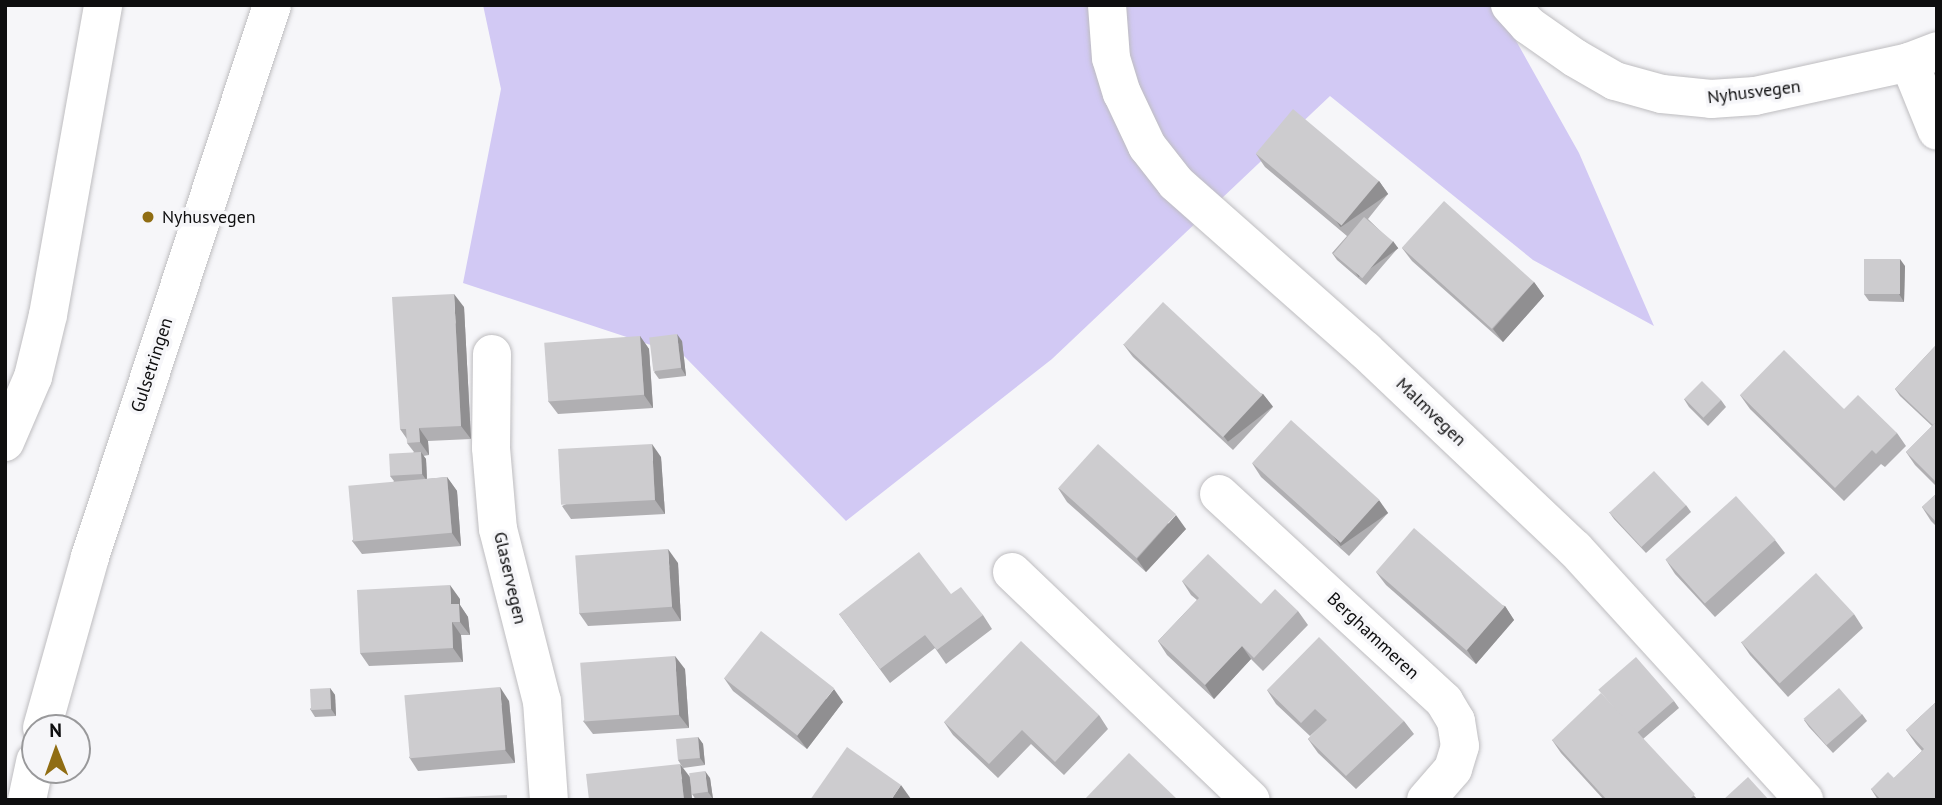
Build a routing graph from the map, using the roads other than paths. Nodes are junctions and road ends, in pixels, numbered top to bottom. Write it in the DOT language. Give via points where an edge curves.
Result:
graph roads {
  1 [pos="103,5"];
  2 [pos="272,5"];
  3 [pos="1107,5"];
  4 [pos="1510,5"];
  5 [pos="1923,56"];
  6 [pos="1937,131"];
  7 [pos="492,354"];
  8 [pos="5,442"];
  9 [pos="1219,494"];
  10 [pos="1012,572"];
  11 [pos="47,714"];
  12 [pos="549,800"];
  13 [pos="1251,800"];
  14 [pos="1426,800"];
  15 [pos="1804,800"];
  1 -- 8 [label="street" via="48,315 33,377"];
  2 -- 11 [label="street, Gulsetringen" via="106,507"];
  3 -- 15 [label="street, Malmvegen" via="1111,58 1122,93 1147,146 1175,183 1365,350 1574,549"];
  4 -- 5 [label="street, Nyhusvegen" via="1528,25 1575,58 1615,81 1662,94 1712,99 1755,96"];
  5 -- 6 [label="street"];
  7 -- 12 [label="street, Glaservegen" via="491,448 498,529 542,701"];
  9 -- 14 [label="street, Berghammeren" via="1444,701 1456,721 1460,746 1453,769"];
  10 -- 13 [label="street"];
}
